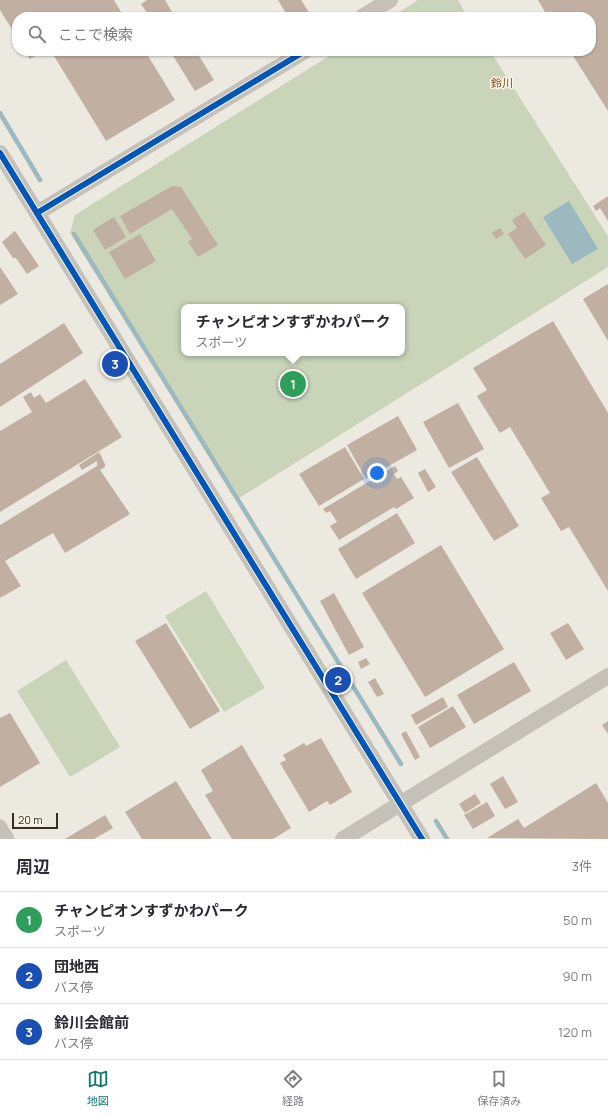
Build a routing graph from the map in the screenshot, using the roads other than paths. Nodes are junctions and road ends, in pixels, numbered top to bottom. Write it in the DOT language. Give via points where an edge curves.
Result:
graph roads {
  1 [pos="390,0"];
  2 [pos="370,12"];
  3 [pos="297,56"];
  4 [pos="0,153"];
  5 [pos="37,213"];
  6 [pos="608,676"];
  7 [pos="400,804"];
  8 [pos="0,826"];
  9 [pos="8,839"];
  10 [pos="343,839"];
  11 [pos="422,839"];
  1 -- 2 [label="street"];
  3 -- 5 [label="street"];
  4 -- 5 [label="street"];
  5 -- 7 [label="street"];
  6 -- 7 [label="street"];
  7 -- 10 [label="street"];
  7 -- 11 [label="street"];
  8 -- 9 [label="street"];
}
